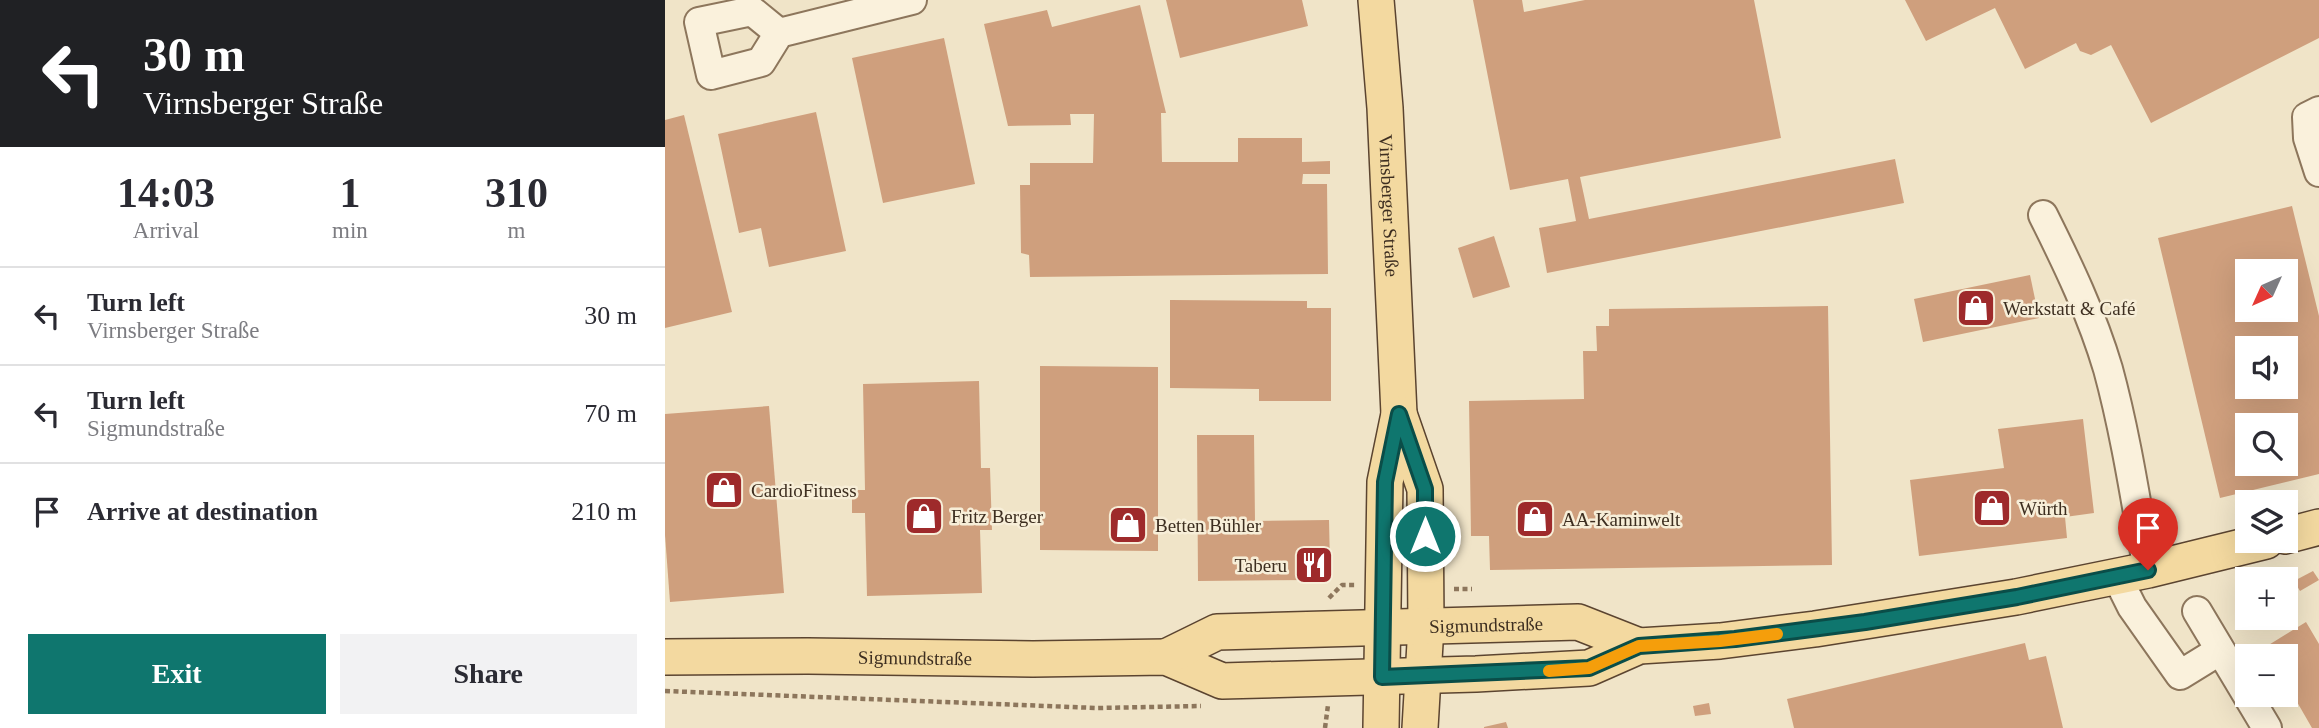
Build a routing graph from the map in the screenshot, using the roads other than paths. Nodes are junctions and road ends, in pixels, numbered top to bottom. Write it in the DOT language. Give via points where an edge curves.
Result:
graph roads {
  1 [pos="912,0"];
  2 [pos="1376,0"];
  3 [pos="779,33"];
  4 [pos="2319,111"];
  5 [pos="2319,172"];
  6 [pos="2043,215"];
  7 [pos="1399,414"];
  8 [pos="2319,527"];
  9 [pos="2298,533"];
  10 [pos="2235,548"];
  11 [pos="2132,573"];
  12 [pos="2197,611"];
  13 [pos="1426,626"];
  14 [pos="1383,627"];
  15 [pos="1639,646"];
  16 [pos="2219,651"];
  17 [pos="665,657"];
  18 [pos="1166,657"];
  19 [pos="1424,676"];
  20 [pos="1382,677"];
  21 [pos="1381,728"];
  22 [pos="1420,728"];
  23 [pos="2267,728"];
  1 -- 3 [label="street"];
  2 -- 7 [label="main road, Virnsberger Straße"];
  4 -- 5 [label="street" via="2307,117"];
  6 -- 11 [label="street" via="2070,268 2107,367 2125,442"];
  7 -- 13 [label="main road, Virnsberger Straße" via="1425,489"];
  7 -- 14 [label="main road, Virnsberger Straße" via="1385,482"];
  8 -- 9 [label="main road"];
  10 -- 11 [label="main road, Sigmundstraße"];
  11 -- 15 [label="main road, Sigmundstraße" via="2017,597 1815,629"];
  11 -- 16 [label="street" via="2131,607 2180,675"];
  12 -- 16 [label="street"];
  13 -- 14 [label="main road, Sigmundstraße"];
  13 -- 15 [label="main road, Sigmundstraße" via="1578,622"];
  13 -- 19 [label="main road, Virnsberger Straße"];
  14 -- 18 [label="main road, Sigmundstraße" via="1217,632"];
  14 -- 20 [label="main road, Virnsberger Straße"];
  15 -- 19 [label="main road, Sigmundstraße" via="1589,668"];
  16 -- 23 [label="street"];
  17 -- 18 [label="main road, Sigmundstraße"];
  18 -- 20 [label="main road, Sigmundstraße" via="1222,681"];
  19 -- 20 [label="main road, Sigmundstraße"];
  19 -- 22 [label="main road, Virnsberger Straße"];
  20 -- 21 [label="main road, Virnsberger Straße"];
}
